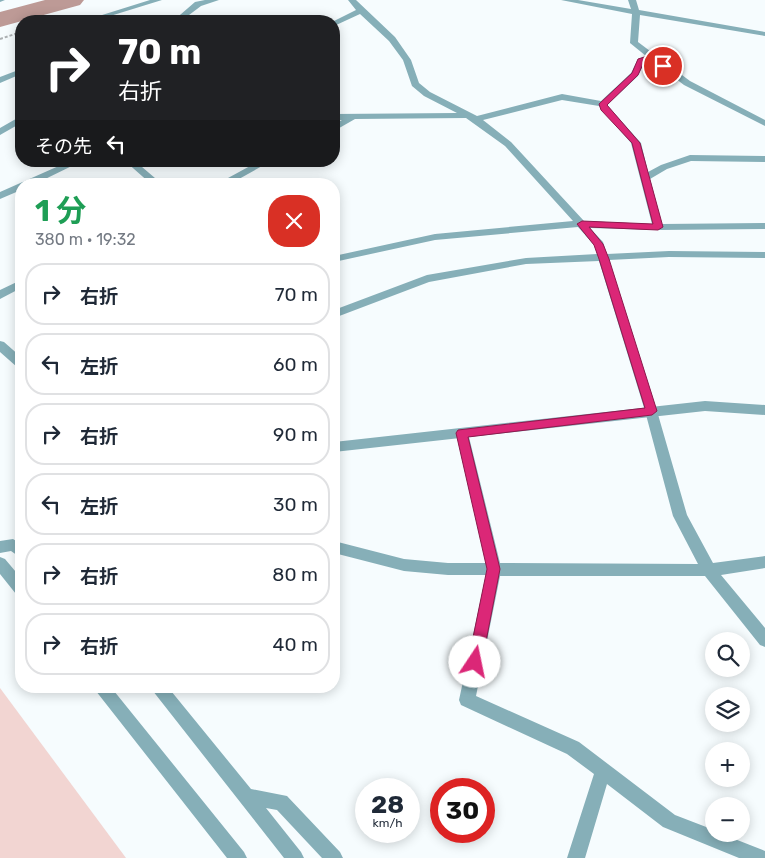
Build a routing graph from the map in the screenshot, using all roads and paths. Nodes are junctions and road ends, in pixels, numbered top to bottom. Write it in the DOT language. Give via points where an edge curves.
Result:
graph roads {
  1 [pos="158,0"];
  2 [pos="215,0"];
  3 [pos="352,0"];
  4 [pos="565,0"];
  5 [pos="632,0"];
  6 [pos="188,1"];
  7 [pos="198,4"];
  8 [pos="361,12"];
  9 [pos="636,13"];
  10 [pos="107,15"];
  11 [pos="184,15"];
  12 [pos="340,21"];
  13 [pos="15,34"];
  14 [pos="765,34"];
  15 [pos="0,38"];
  16 [pos="651,57"];
  17 [pos="15,74"];
  18 [pos="0,80"];
  19 [pos="603,104"];
  20 [pos="340,116"];
  21 [pos="355,116"];
  22 [pos="471,117"];
  23 [pos="15,123"];
  24 [pos="765,123"];
  25 [pos="340,125"];
  26 [pos="0,132"];
  27 [pos="765,160"];
  28 [pos="65,167"];
  29 [pos="136,167"];
  30 [pos="255,167"];
  31 [pos="646,177"];
  32 [pos="40,178"];
  33 [pos="150,178"];
  34 [pos="234,178"];
  35 [pos="15,189"];
  36 [pos="0,196"];
  37 [pos="582,224"];
  38 [pos="765,226"];
  39 [pos="658,227"];
  40 [pos="765,254"];
  41 [pos="340,257"];
  42 [pos="604,259"];
  43 [pos="15,287"];
  44 [pos="0,295"];
  45 [pos="340,312"];
  46 [pos="0,345"];
  47 [pos="15,359"];
  48 [pos="765,410"];
  49 [pos="652,411"];
  50 [pos="462,433"];
  51 [pos="340,447"];
  52 [pos="0,546"];
  53 [pos="15,547"];
  54 [pos="340,549"];
  55 [pos="765,562"];
  56 [pos="0,563"];
  57 [pos="494,569"];
  58 [pos="709,570"];
  59 [pos="15,582"];
  60 [pos="765,640"];
  61 [pos="106,693"];
  62 [pos="163,693"];
  63 [pos="603,770"];
  64 [pos="245,797"];
  65 [pos="238,858"];
  66 [pos="295,858"];
  67 [pos="334,858"];
  68 [pos="576,858"];
  69 [pos="760,858"];
  1 -- 10 [label="street"];
  2 -- 7 [label="street"];
  3 -- 8 [label="street"];
  4 -- 9 [label="street"];
  5 -- 9 [label="street"];
  6 -- 7 [label="street"];
  7 -- 11 [label="street"];
  8 -- 12 [label="street"];
  8 -- 22 [label="street" via="392,39 407,60 415,84 427,94"];
  9 -- 14 [label="street"];
  9 -- 16 [label="street" via="634,44"];
  13 -- 15 [label="path"];
  16 -- 19 [label="street" via="641,61 635,74"];
  16 -- 24 [label="street" via="688,83"];
  17 -- 18 [label="street"];
  19 -- 22 [label="street" via="562,97"];
  19 -- 31 [label="street" via="636,143"];
  20 -- 21 [label="street"];
  21 -- 22 [label="street"];
  21 -- 25 [label="street"];
  22 -- 37 [label="street" via="508,144"];
  23 -- 26 [label="street"];
  27 -- 31 [label="street" via="690,158"];
  28 -- 32 [label="street"];
  29 -- 33 [label="street"];
  30 -- 34 [label="street"];
  31 -- 39 [label="street"];
  35 -- 36 [label="street"];
  37 -- 39 [label="street"];
  37 -- 41 [label="street" via="435,237"];
  37 -- 42 [label="street" via="598,244"];
  38 -- 39 [label="street"];
  40 -- 42 [label="street" via="669,254"];
  42 -- 45 [label="street" via="526,261 427,279"];
  42 -- 49 [label="street"];
  43 -- 44 [label="street"];
  46 -- 47 [label="street"];
  48 -- 49 [label="street" via="705,406"];
  49 -- 50 [label="street"];
  49 -- 58 [label="street" via="680,516"];
  50 -- 51 [label="street"];
  50 -- 57 [label="street"];
  52 -- 53 [label="street"];
  54 -- 57 [label="street" via="404,566"];
  55 -- 58 [label="street"];
  56 -- 59 [label="street"];
  57 -- 58 [label="street"];
  57 -- 63 [label="street" via="467,700 573,748"];
  58 -- 60 [label="street"];
  61 -- 65 [label="street"];
  62 -- 64 [label="street"];
  63 -- 68 [label="street"];
  63 -- 69 [label="street" via="669,820"];
  64 -- 66 [label="street"];
  64 -- 67 [label="street" via="281,802"];
}
